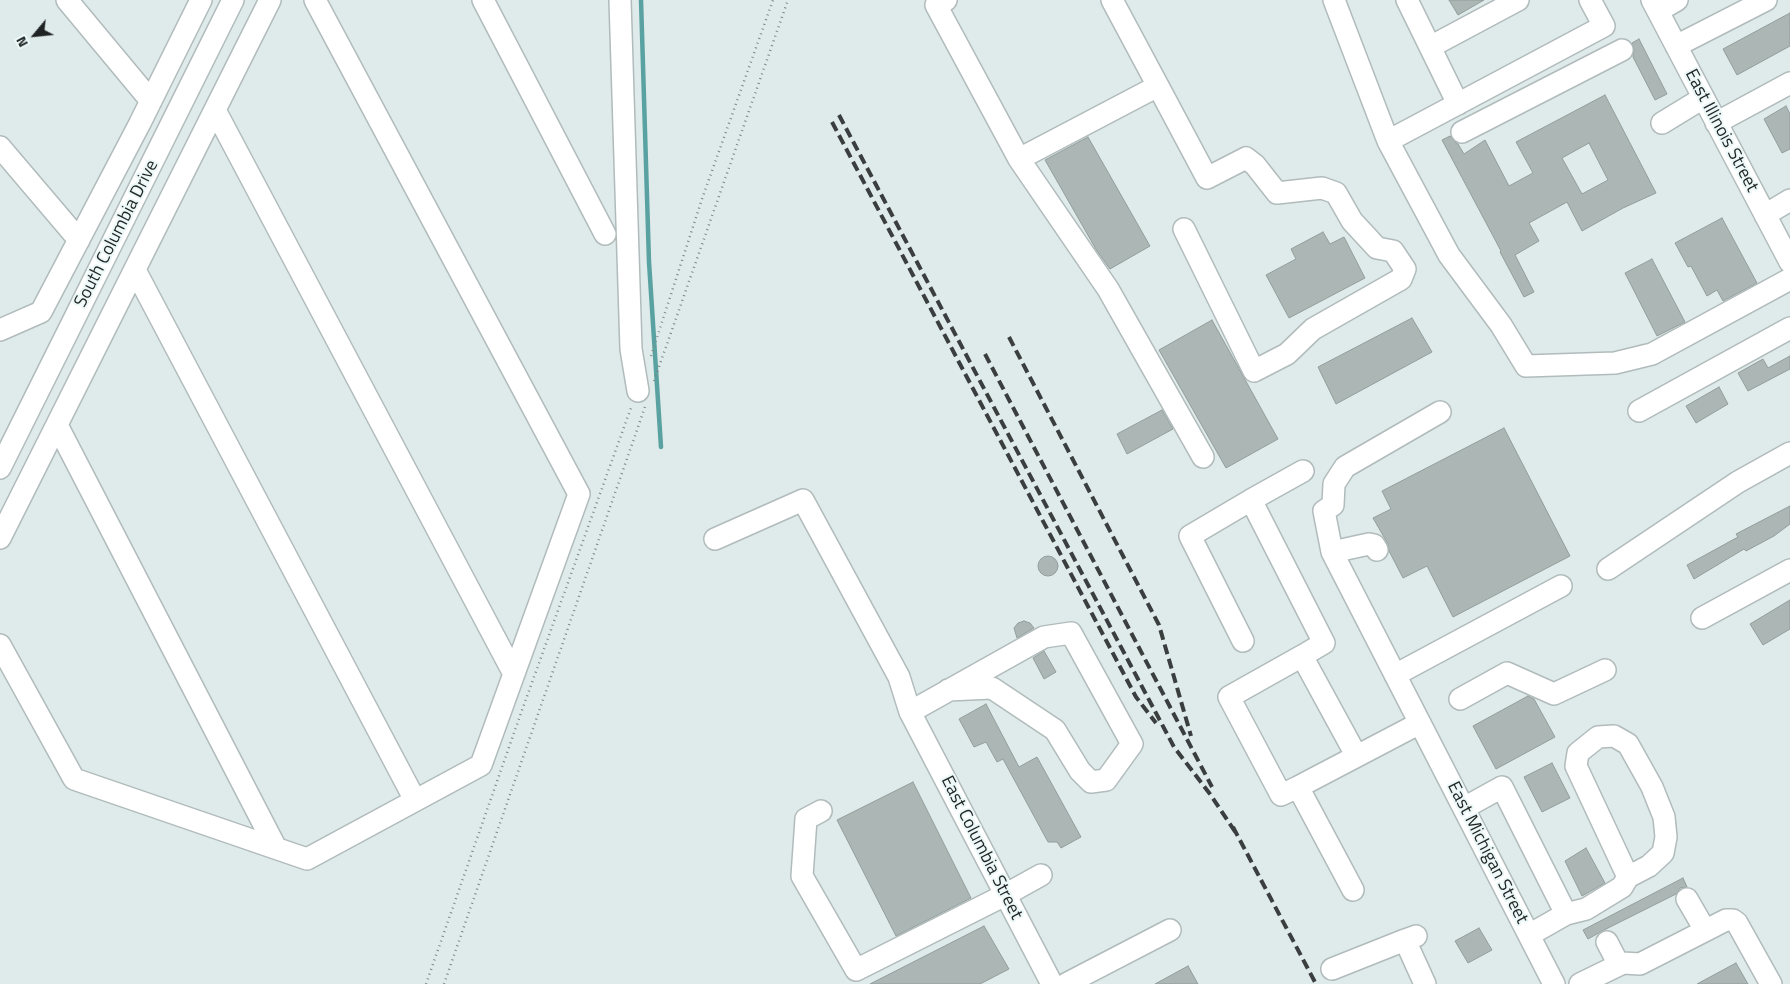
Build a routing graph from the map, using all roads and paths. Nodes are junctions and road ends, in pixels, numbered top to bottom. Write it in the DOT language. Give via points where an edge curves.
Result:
graph roads {
  1 [pos="67,0"];
  2 [pos="201,0"];
  3 [pos="233,0"];
  4 [pos="270,0"];
  5 [pos="315,0"];
  6 [pos="483,0"];
  7 [pos="620,0"];
  8 [pos="772,0"];
  9 [pos="788,0"];
  10 [pos="946,0"];
  11 [pos="1112,0"];
  12 [pos="1334,0"];
  13 [pos="1407,0"];
  14 [pos="1518,0"];
  15 [pos="1590,0"];
  16 [pos="1677,0"];
  17 [pos="1766,0"];
  18 [pos="1655,6"];
  19 [pos="1676,46"];
  20 [pos="1430,47"];
  21 [pos="1622,50"];
  22 [pos="1790,83"];
  23 [pos="1158,86"];
  24 [pos="1703,98"];
  25 [pos="151,101"];
  26 [pos="1458,104"];
  27 [pos="215,110"];
  28 [pos="1662,123"];
  29 [pos="1716,123"];
  30 [pos="1462,132"];
  31 [pos="1388,141"];
  32 [pos="0,148"];
  33 [pos="1019,160"];
  34 [pos="1790,200"];
  35 [pos="1765,215"];
  36 [pos="1184,229"];
  37 [pos="605,234"];
  38 [pos="79,240"];
  39 [pos="1787,250"];
  40 [pos="135,270"];
  41 [pos="1790,279"];
  42 [pos="1790,328"];
  43 [pos="0,330"];
  44 [pos="650,356"];
  45 [pos="646,393"];
  46 [pos="1639,411"];
  47 [pos="1440,412"];
  48 [pos="57,425"];
  49 [pos="1790,453"];
  50 [pos="1204,457"];
  51 [pos="0,468"];
  52 [pos="1303,472"];
  53 [pos="1251,500"];
  54 [pos="0,538"];
  55 [pos="715,538"];
  56 [pos="1377,550"];
  57 [pos="1332,552"];
  58 [pos="1608,569"];
  59 [pos="1790,570"];
  60 [pos="1561,586"];
  61 [pos="1702,618"];
  62 [pos="1244,641"];
  63 [pos="0,645"];
  64 [pos="1302,656"];
  65 [pos="1605,670"];
  66 [pos="514,674"];
  67 [pos="1396,675"];
  68 [pos="948,690"];
  69 [pos="1460,698"];
  70 [pos="910,712"];
  71 [pos="1420,723"];
  72 [pos="1356,755"];
  73 [pos="1298,787"];
  74 [pos="415,800"];
  75 [pos="1464,808"];
  76 [pos="821,811"];
  77 [pos="276,848"];
  78 [pos="1041,875"];
  79 [pos="1628,877"];
  80 [pos="1353,890"];
  81 [pos="1005,895"];
  82 [pos="1688,899"];
  83 [pos="1566,914"];
  84 [pos="1170,930"];
  85 [pos="1705,930"];
  86 [pos="1529,935"];
  87 [pos="1607,942"];
  88 [pos="1619,965"];
  89 [pos="1332,969"];
  90 [pos="1587,982"];
  91 [pos="426,984"];
  92 [pos="444,984"];
  93 [pos="1052,984"];
  94 [pos="1066,984"];
  95 [pos="1425,984"];
  96 [pos="1554,984"];
  97 [pos="1771,984"];
  1 -- 25 [label="street"];
  2 -- 25 [label="street"];
  3 -- 51 [label="street, South Columbia Drive"];
  4 -- 27 [label="street"];
  5 -- 66 [label="street" via="579,494"];
  6 -- 37 [label="street"];
  7 -- 45 [label="street" via="631,349"];
  8 -- 44 [label="path"];
  9 -- 45 [label="path"];
  10 -- 33 [label="street" via="936,5"];
  11 -- 23 [label="street"];
  12 -- 31 [label="street"];
  13 -- 20 [label="street"];
  14 -- 20 [label="street"];
  15 -- 26 [label="street" via="1604,26"];
  16 -- 18 [label="street"];
  17 -- 19 [label="street"];
  18 -- 19 [label="street, East Illinois Street"];
  19 -- 24 [label="street, East Illinois Street"];
  20 -- 26 [label="street"];
  21 -- 30 [label="street"];
  22 -- 29 [label="street"];
  23 -- 33 [label="street"];
  23 -- 36 [label="street" via="1207,178 1246,158 1277,193 1322,188 1336,193 1352,221 1377,248 1393,251 1405,269 1401,279 1313,329 1287,354 1254,371"];
  24 -- 28 [label="street"];
  24 -- 29 [label="street, East Illinois Street"];
  25 -- 38 [label="street"];
  26 -- 31 [label="street"];
  27 -- 40 [label="street"];
  27 -- 66 [label="street"];
  29 -- 35 [label="street, East Illinois Street"];
  31 -- 41 [label="street" via="1449,255 1502,325 1526,366 1615,363 1652,354"];
  32 -- 38 [label="street"];
  33 -- 50 [label="street" via="1108,289"];
  34 -- 35 [label="street"];
  35 -- 39 [label="street, East Illinois Street"];
  38 -- 43 [label="street" via="41,312"];
  40 -- 48 [label="street"];
  40 -- 74 [label="street"];
  42 -- 46 [label="street"];
  45 -- 91 [label="path" via="525,703"];
  45 -- 92 [label="path"];
  47 -- 57 [label="street, East Michigan Street" via="1345,467 1334,484 1333,505 1324,511"];
  48 -- 54 [label="street"];
  48 -- 77 [label="street"];
  49 -- 58 [label="street" via="1738,482"];
  52 -- 53 [label="street"];
  53 -- 62 [label="street" via="1190,536"];
  53 -- 64 [label="street" via="1324,643"];
  55 -- 70 [label="street, East Columbia Street" via="803,500 899,677"];
  56 -- 57 [label="street" via="1369,544"];
  57 -- 67 [label="street, East Michigan Street"];
  59 -- 61 [label="street"];
  60 -- 67 [label="street"];
  63 -- 77 [label="street" via="74,780"];
  64 -- 72 [label="street"];
  64 -- 73 [label="street" via="1229,697 1281,795"];
  65 -- 69 [label="street" via="1554,694 1507,673"];
  66 -- 74 [label="street" via="481,765"];
  67 -- 71 [label="street, East Michigan Street"];
  68 -- 68 [label="street" via="1044,637 1071,633 1132,744 1106,780 1091,782 1080,771 1055,730 992,688"];
  68 -- 70 [label="street"];
  70 -- 81 [label="street, East Columbia Street"];
  71 -- 72 [label="street"];
  71 -- 75 [label="street, East Michigan Street"];
  72 -- 73 [label="street"];
  73 -- 80 [label="street"];
  74 -- 77 [label="street" via="307,859"];
  75 -- 83 [label="street" via="1502,787"];
  75 -- 86 [label="street, East Michigan Street"];
  76 -- 81 [label="street" via="806,819 802,876 856,970"];
  78 -- 81 [label="street"];
  79 -- 79 [label="street" via="1576,766 1578,753 1598,737 1614,736 1628,744 1652,787 1664,818 1666,837 1663,854"];
  79 -- 83 [label="street" via="1622,887 1586,909"];
  81 -- 93 [label="street, East Columbia Street"];
  82 -- 85 [label="street"];
  83 -- 86 [label="street"];
  84 -- 94 [label="street"];
  85 -- 88 [label="street" via="1640,964"];
  85 -- 97 [label="street" via="1726,920 1737,923"];
  86 -- 96 [label="street, East Michigan Street"];
  87 -- 88 [label="street"];
  88 -- 90 [label="street"];
  89 -- 95 [label="street" via="1411,938"];
}
